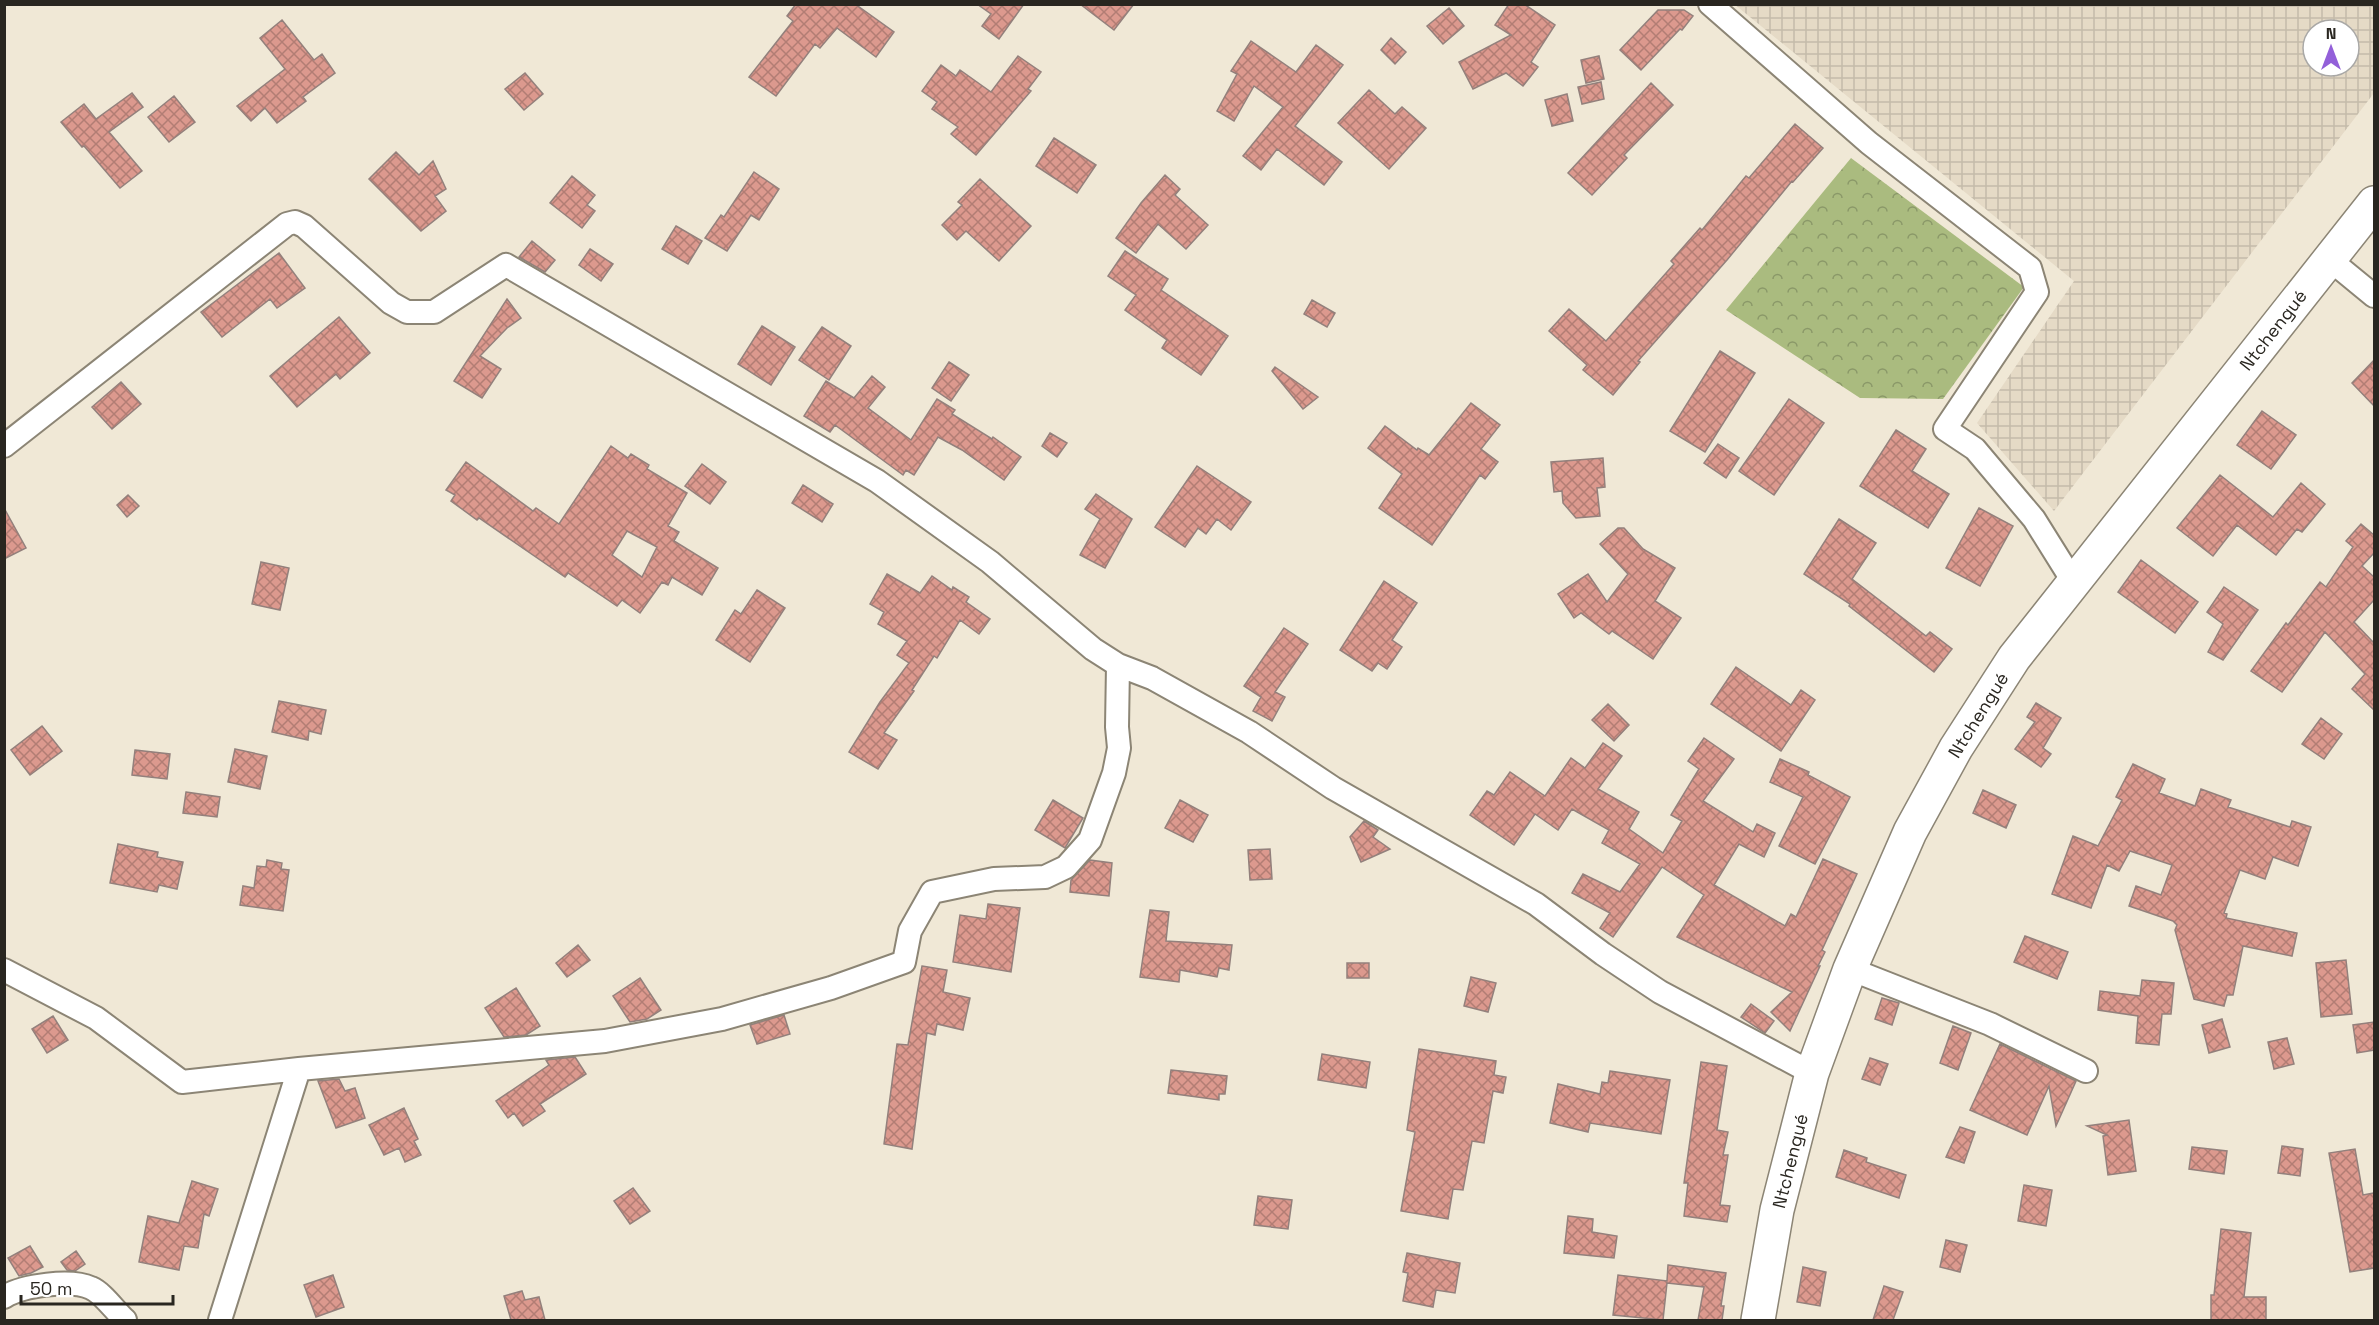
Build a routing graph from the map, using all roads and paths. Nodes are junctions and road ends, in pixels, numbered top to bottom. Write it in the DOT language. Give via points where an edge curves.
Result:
graph roads {
  1 [pos="1710,4"];
  2 [pos="2374,203"];
  3 [pos="2330,259"];
  4 [pos="2374,296"];
  5 [pos="4,446"];
  6 [pos="2074,584"];
  7 [pos="1118,665"];
  8 [pos="1850,969"];
  9 [pos="4,970"];
  10 [pos="299,1069"];
  11 [pos="2086,1071"];
  12 [pos="1812,1073"];
  13 [pos="4,1297"];
  14 [pos="125,1320"];
  15 [pos="220,1320"];
  16 [pos="1758,1320"];
  1 -- 6 [label="street" via="1869,143 2030,268 2037,292 1945,429 1975,449 2034,519"];
  2 -- 3 [label="main road, Ntchengué"];
  3 -- 4 [label="street"];
  3 -- 6 [label="main road, Ntchengué"];
  5 -- 7 [label="street" via="279,229 295,222 391,303 407,312 434,312 506,265 877,482 990,562 1093,649"];
  6 -- 8 [label="main road, Ntchengué" via="2014,658 1956,748 1910,832"];
  7 -- 10 [label="street" via="1119,748 1090,840 1066,867 1045,877 994,879 932,892 910,931 904,962 722,1019 605,1041"];
  7 -- 12 [label="street" via="1152,678 1249,732 1334,788 1536,904 1660,992"];
  8 -- 11 [label="street" via="1990,1023"];
  8 -- 12 [label="main road, Ntchengué"];
  9 -- 10 [label="street" via="96,1017 182,1082"];
  10 -- 15 [label="street"];
  12 -- 16 [label="main road, Ntchengué" via="1777,1210"];
  13 -- 14 [label="street" via="30,1286 80,1284 93,1289"];
}
